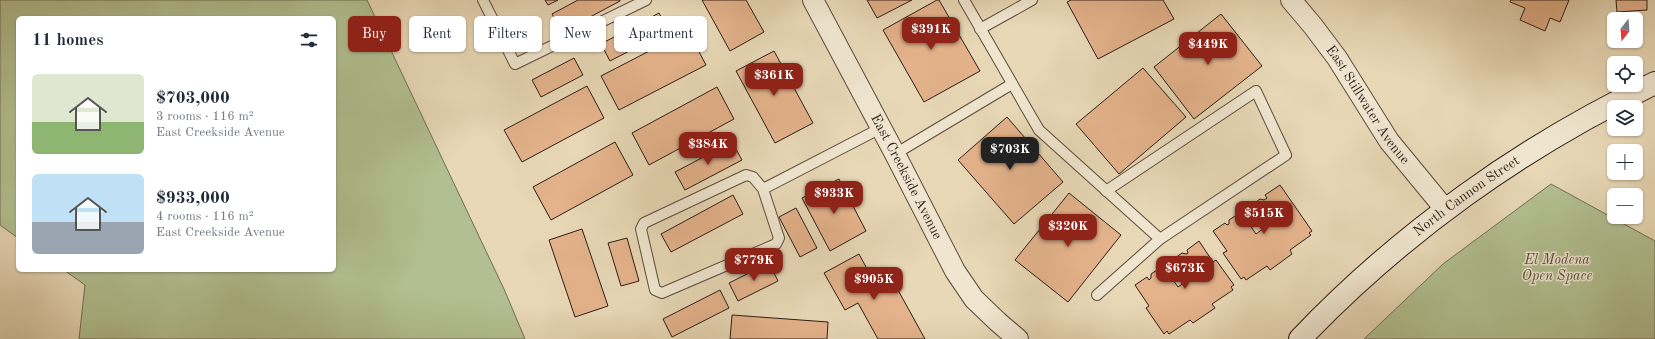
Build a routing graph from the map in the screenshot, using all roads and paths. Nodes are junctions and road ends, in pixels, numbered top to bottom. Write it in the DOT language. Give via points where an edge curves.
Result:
graph roads {
  1 [pos="483,0"];
  2 [pos="646,0"];
  3 [pos="813,0"];
  4 [pos="964,0"];
  5 [pos="1032,0"];
  6 [pos="1291,0"];
  7 [pos="980,29"];
  8 [pos="1655,83"];
  9 [pos="1012,84"];
  10 [pos="881,128"];
  11 [pos="895,154"];
  12 [pos="763,189"];
  13 [pos="1106,191"];
  14 [pos="1445,209"];
  15 [pos="1160,239"];
  16 [pos="1097,296"];
  17 [pos="1018,339"];
  18 [pos="1300,339"];
  1 -- 2 [label="lane" via="515,64"];
  3 -- 10 [label="street, East Creekside Avenue"];
  4 -- 7 [label="lane"];
  5 -- 7 [label="lane"];
  6 -- 14 [label="street, East Stillwater Avenue" via="1337,58 1389,141"];
  7 -- 9 [label="lane"];
  8 -- 14 [label="main road, North Cannon Street" via="1579,122 1519,158"];
  9 -- 11 [label="lane"];
  9 -- 13 [label="lane" via="1039,130"];
  10 -- 11 [label="street, East Creekside Avenue"];
  10 -- 12 [label="lane"];
  11 -- 17 [label="street, East Creekside Avenue" via="955,272 974,299"];
  12 -- 12 [label="lane" via="753,177 746,175 644,223 641,229 655,290 662,293 776,244 779,238"];
  13 -- 15 [label="lane"];
  13 -- 15 [label="lane" via="1256,91 1286,155"];
  14 -- 18 [label="main road, North Cannon Street" via="1378,266"];
  15 -- 16 [label="lane"];
}
